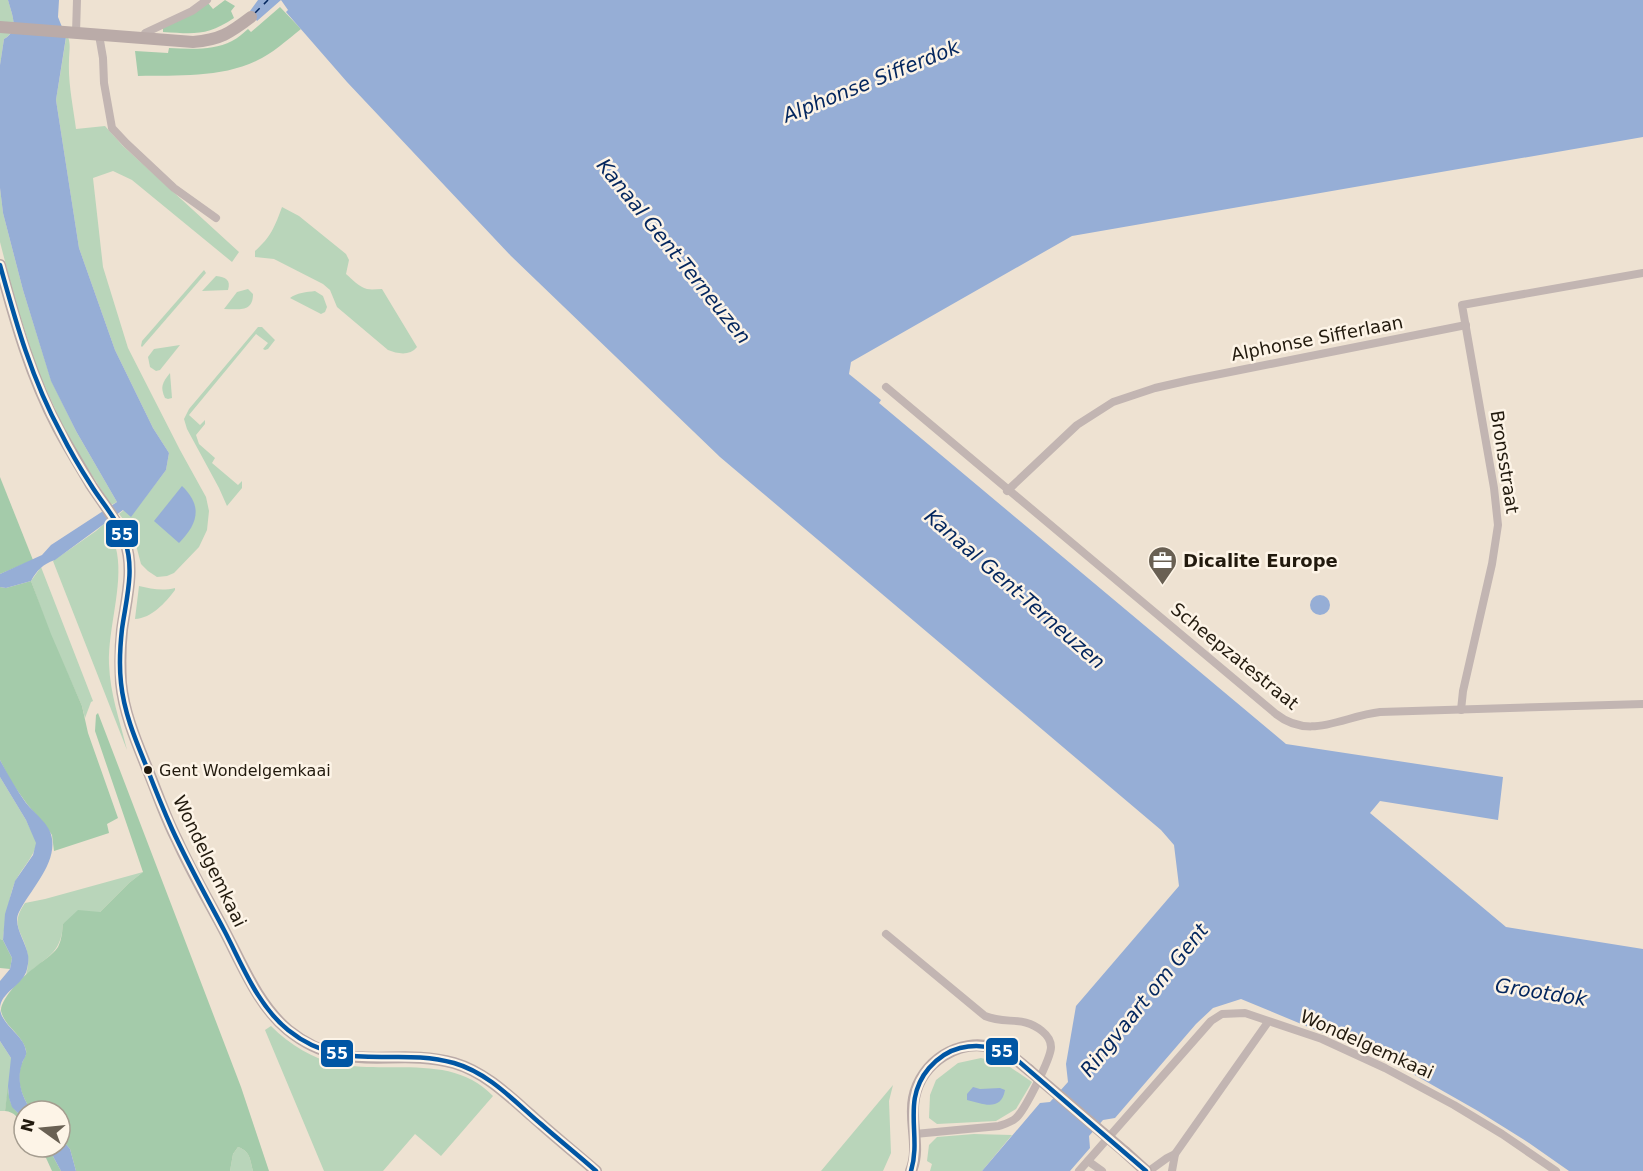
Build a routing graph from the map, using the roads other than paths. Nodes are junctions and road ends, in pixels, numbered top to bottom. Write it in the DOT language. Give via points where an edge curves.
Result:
graph roads {
  1 [pos="77,0"];
  2 [pos="207,0"];
  3 [pos="251,17"];
  4 [pos="6,28"];
  5 [pos="70,33"];
  6 [pos="99,35"];
  7 [pos="145,38"];
  8 [pos="216,218"];
  9 [pos="0,265"];
  10 [pos="1643,273"];
  11 [pos="1466,325"];
  12 [pos="886,387"];
  13 [pos="1007,490"];
  14 [pos="1643,704"];
  15 [pos="1461,710"];
  16 [pos="886,934"];
  17 [pos="1268,1022"];
  18 [pos="915,1134"];
  19 [pos="1175,1155"];
  20 [pos="1088,1161"];
  21 [pos="596,1171"];
  22 [pos="911,1171"];
  23 [pos="1079,1171"];
  24 [pos="1102,1171"];
  25 [pos="1148,1171"];
  26 [pos="1172,1171"];
  27 [pos="1556,1171"];
  1 -- 5 [label="street"];
  2 -- 7 [label="street" via="145,33"];
  3 -- 7 [label="main road" via="222,37 207,41"];
  4 -- 5 [label="main road"];
  5 -- 6 [label="main road"];
  6 -- 7 [label="main road"];
  6 -- 8 [label="street" via="112,128 174,188"];
  9 -- 21 [label="main road, Wondelgemkaai" via="20,339 43,398 125,541 129,563 120,654 122,692 138,746 177,840 270,1011 300,1039 327,1052 356,1058 443,1061 476,1072"];
  10 -- 11 [label="street" via="1462,305"];
  11 -- 13 [label="street, Alphonse Sifferlaan" via="1190,380 1113,402 1077,425"];
  11 -- 15 [label="street, Bronsstraat" via="1498,525"];
  12 -- 13 [label="street, Scheepzatestraat"];
  13 -- 15 [label="street, Scheepzatestraat" via="1290,723 1320,726 1367,714"];
  14 -- 15 [label="street, Scheepzatestraat"];
  16 -- 18 [label="street" via="985,1016 1031,1023 1048,1036 1051,1048 1017,1118 999,1126"];
  17 -- 19 [label="street"];
  17 -- 20 [label="street, Wondelgemkaai" via="1234,1012 1211,1021"];
  17 -- 27 [label="street, Wondelgemkaai" via="1322,1039 1385,1068 1454,1105"];
  18 -- 22 [label="main road"];
  18 -- 25 [label="main road, bridge" via="913,1104 917,1087 928,1069 944,1055 968,1046 989,1047 1010,1055"];
  19 -- 25 [label="street"];
  19 -- 26 [label="street"];
  20 -- 23 [label="street, Wondelgemkaai"];
  20 -- 24 [label="street"];
}
